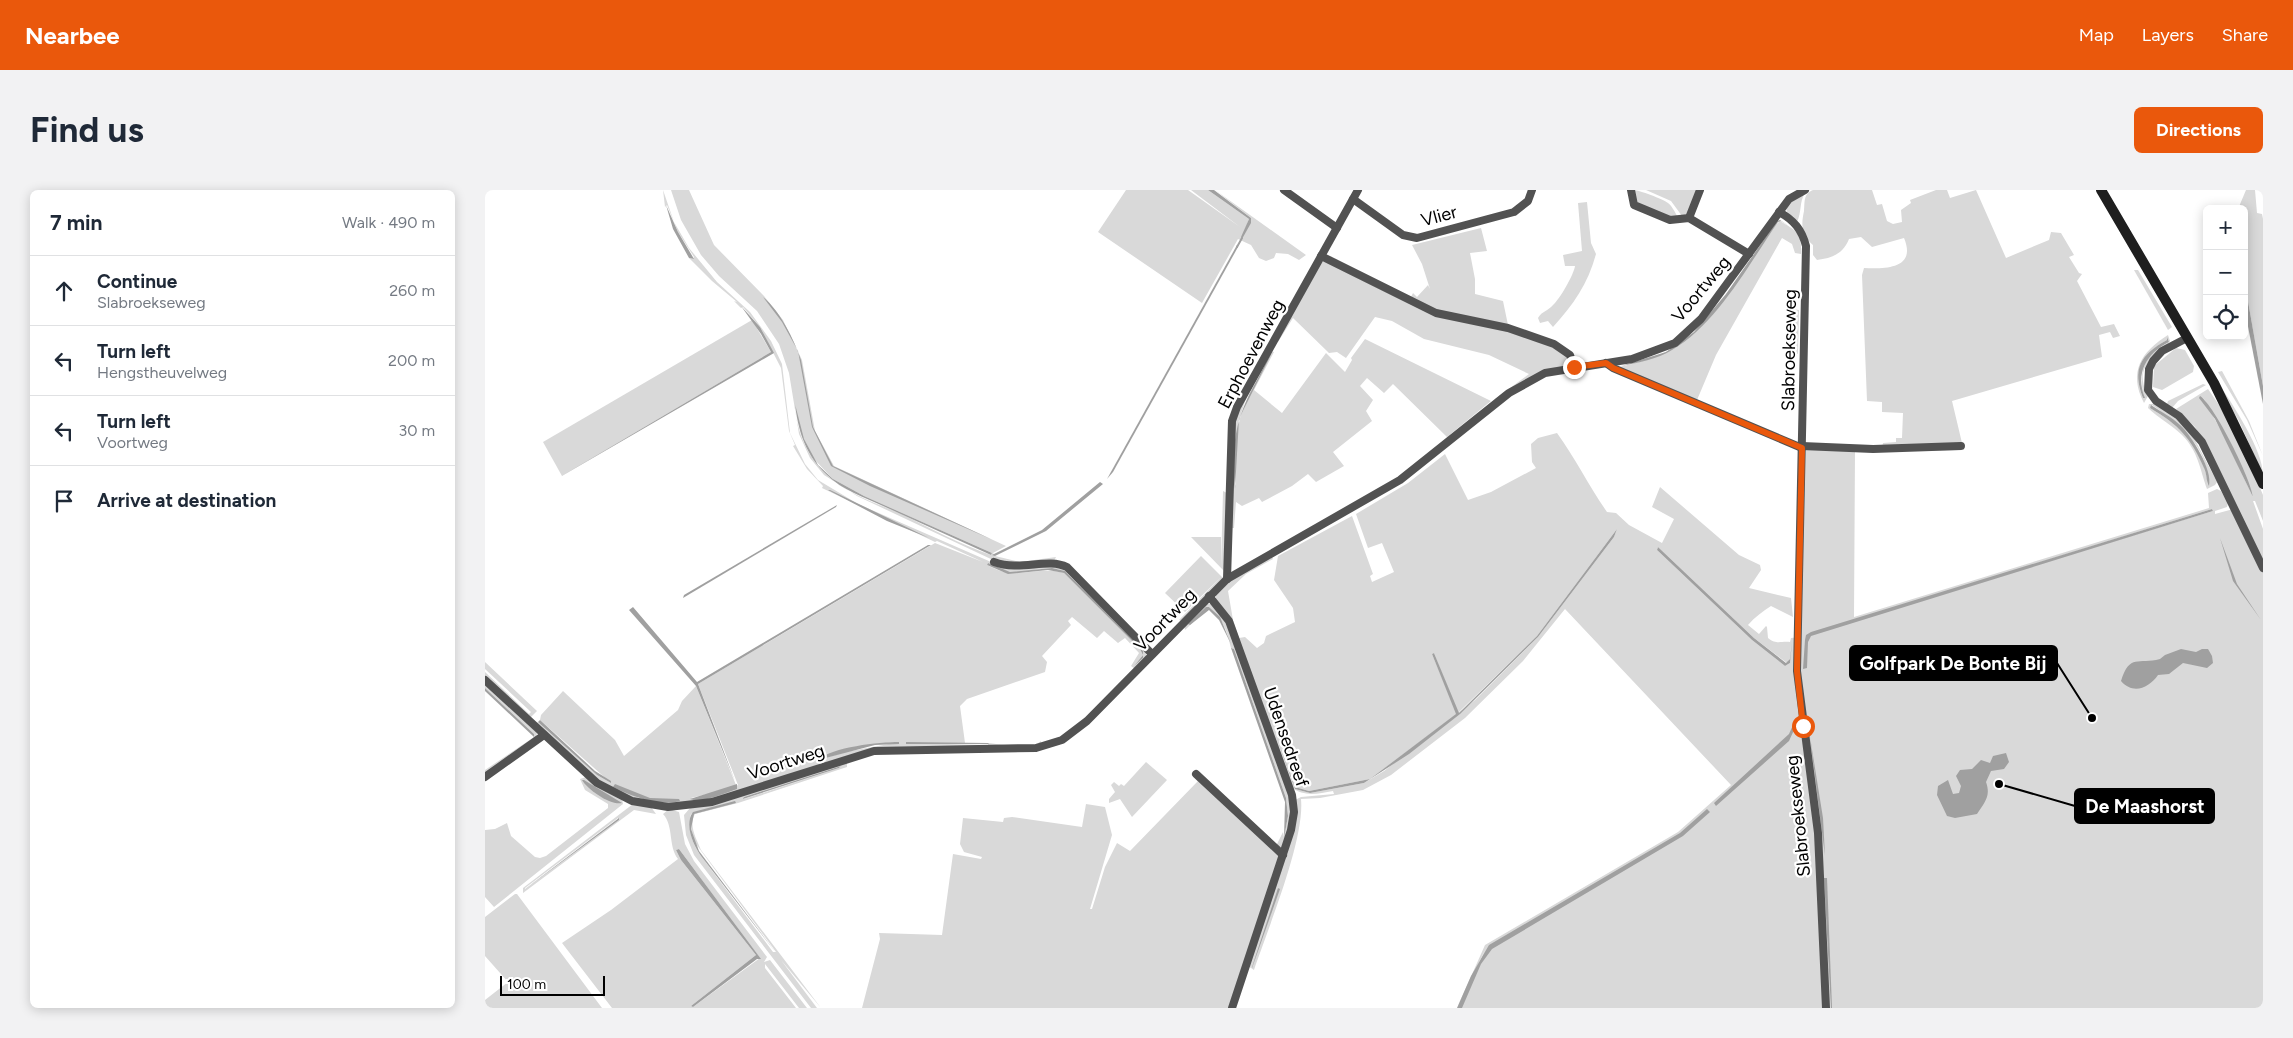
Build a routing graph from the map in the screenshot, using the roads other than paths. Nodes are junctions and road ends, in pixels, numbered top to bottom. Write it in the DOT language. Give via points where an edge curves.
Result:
graph roads {
  1 [pos="1284,190"];
  2 [pos="1358,190"];
  3 [pos="1532,190"];
  4 [pos="1631,190"];
  5 [pos="1700,190"];
  6 [pos="1805,190"];
  7 [pos="2094,190"];
  8 [pos="2101,190"];
  9 [pos="1353,199"];
  10 [pos="1779,212"];
  11 [pos="1689,218"];
  12 [pos="1337,228"];
  13 [pos="1749,254"];
  14 [pos="1321,256"];
  15 [pos="2184,340"];
  16 [pos="1606,363"];
  17 [pos="1574,367"];
  18 [pos="1961,446"];
  19 [pos="1802,447"];
  20 [pos="2263,484"];
  21 [pos="994,562"];
  22 [pos="2263,568"];
  23 [pos="1227,579"];
  24 [pos="1209,596"];
  25 [pos="1152,654"];
  26 [pos="485,680"];
  27 [pos="544,735"];
  28 [pos="1196,774"];
  29 [pos="485,777"];
  30 [pos="1283,854"];
  31 [pos="1232,1008"];
  32 [pos="1826,1008"];
  1 -- 12 [label="street"];
  2 -- 9 [label="street, Erphoevenweg"];
  3 -- 9 [label="street, Vlier" via="1529,201 1514,212 1417,238 1403,235"];
  4 -- 11 [label="street" via="1635,204 1670,220"];
  5 -- 11 [label="street"];
  6 -- 10 [label="street, Voortweg" via="1789,199"];
  7 -- 15 [label="street"];
  8 -- 15 [label="street"];
  9 -- 12 [label="street, Erphoevenweg"];
  10 -- 13 [label="street, Voortweg"];
  10 -- 19 [label="street, Slabroekseweg" via="1798,226 1806,246"];
  11 -- 13 [label="street"];
  12 -- 14 [label="street, Erphoevenweg"];
  13 -- 16 [label="street, Voortweg" via="1701,319 1675,343 1631,360"];
  14 -- 17 [label="street" via="1436,313 1508,328 1554,344 1570,355"];
  14 -- 23 [label="street, Erphoevenweg" via="1232,421"];
  15 -- 20 [label="street" via="2235,422"];
  15 -- 22 [label="street" via="2162,351 2153,361 2149,369 2148,390 2156,401 2179,416 2202,442"];
  16 -- 17 [label="street, Voortweg"];
  16 -- 19 [label="street"];
  17 -- 23 [label="street, Voortweg" via="1545,373 1523,385 1400,480"];
  18 -- 19 [label="street"];
  19 -- 32 [label="street, Slabroekseweg" via="1797,671 1818,833"];
  21 -- 25 [label="street" via="1024,567 1057,563 1067,567"];
  23 -- 24 [label="street, Voortweg"];
  24 -- 25 [label="street, Voortweg"];
  24 -- 30 [label="street, Udensedreef" via="1229,621 1292,795 1294,812"];
  25 -- 27 [label="street, Voortweg" via="1087,722 1050,745 1021,750 874,751 698,805 655,806 612,792 584,773"];
  26 -- 27 [label="street, Voortweg"];
  27 -- 29 [label="street"];
  28 -- 30 [label="street"];
  30 -- 31 [label="street, Udensedreef"];
}
